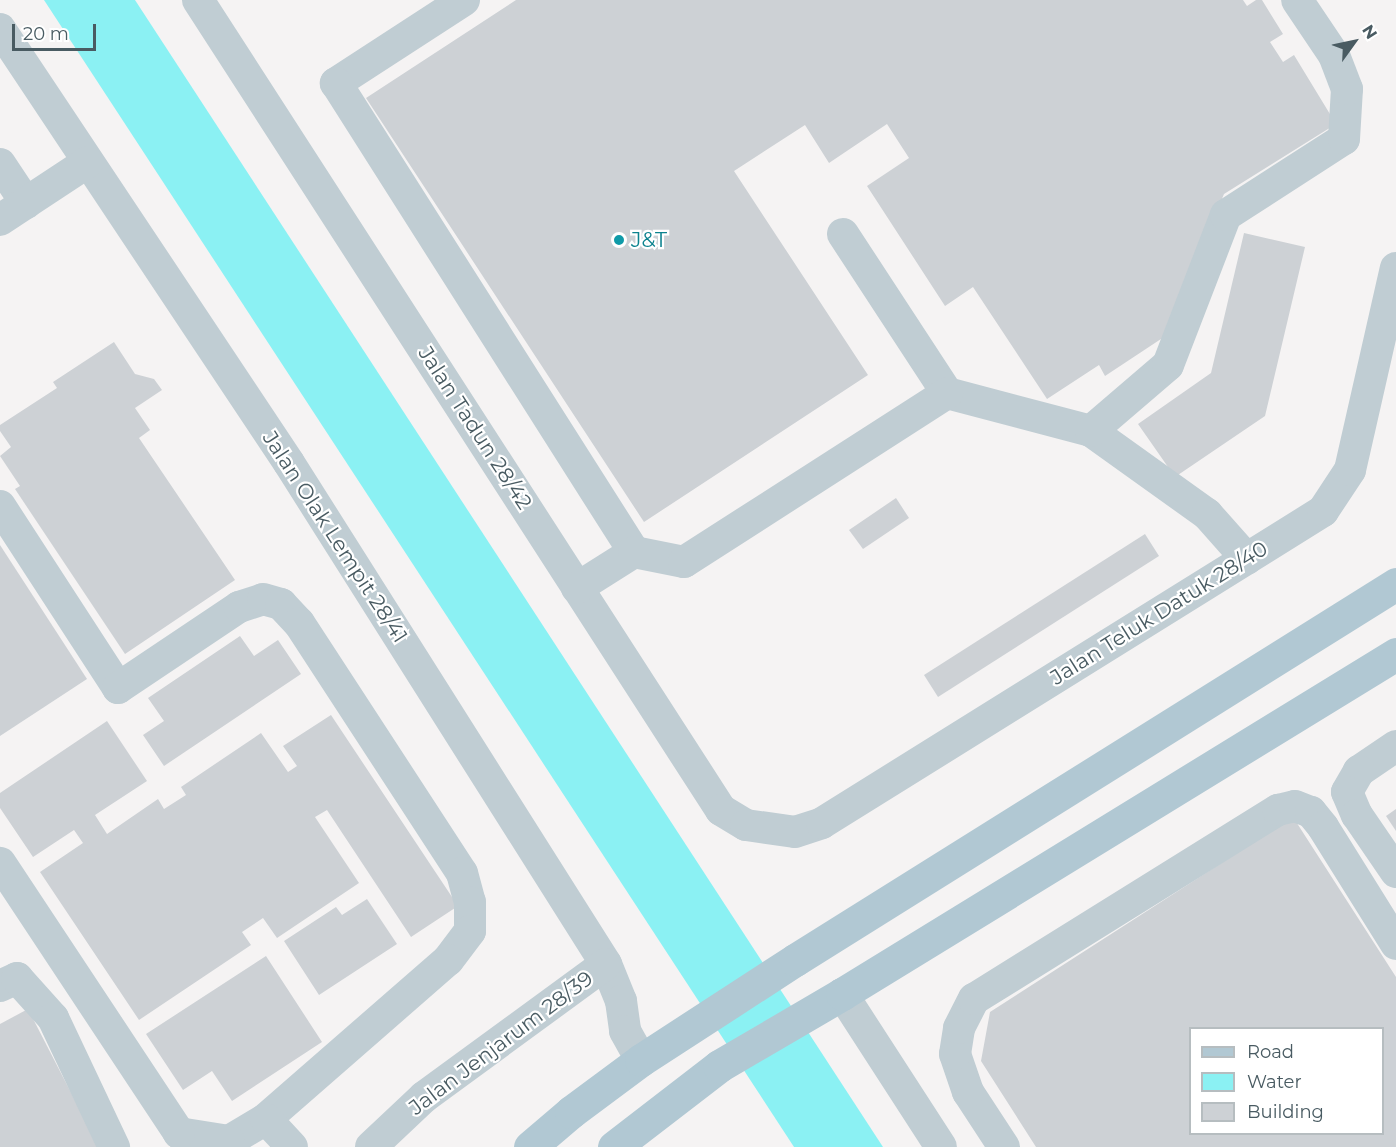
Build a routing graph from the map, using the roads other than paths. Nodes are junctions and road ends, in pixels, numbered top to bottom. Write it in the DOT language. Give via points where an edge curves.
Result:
graph roads {
  1 [pos="198,0"];
  2 [pos="464,0"];
  3 [pos="1297,0"];
  4 [pos="0,29"];
  5 [pos="88,162"];
  6 [pos="0,164"];
  7 [pos="26,203"];
  8 [pos="0,220"];
  9 [pos="843,234"];
  10 [pos="1396,268"];
  11 [pos="947,393"];
  12 [pos="1091,431"];
  13 [pos="0,506"];
  14 [pos="634,552"];
  15 [pos="1247,559"];
  16 [pos="1391,584"];
  17 [pos="578,588"];
  18 [pos="1396,654"];
  19 [pos="1396,746"];
  20 [pos="771,830"];
  21 [pos="0,863"];
  22 [pos="1396,872"];
  23 [pos="1396,944"];
  24 [pos="606,964"];
  25 [pos="0,986"];
  26 [pos="829,1001"];
  27 [pos="641,1060"];
  28 [pos="266,1119"];
  29 [pos="114,1147"];
  30 [pos="292,1147"];
  31 [pos="371,1147"];
  32 [pos="530,1147"];
  33 [pos="614,1147"];
  34 [pos="942,1147"];
  35 [pos="1004,1147"];
  1 -- 17 [label="street, Jalan Tadun 28/42"];
  2 -- 14 [label="street" via="336,83"];
  3 -- 12 [label="street" via="1334,55 1347,89 1344,139 1226,215 1168,364"];
  4 -- 5 [label="street, Jalan Olak Lempit 28/41"];
  5 -- 7 [label="street"];
  5 -- 24 [label="street, Jalan Olak Lempit 28/41" via="289,463"];
  6 -- 7 [label="street"];
  7 -- 8 [label="street"];
  9 -- 11 [label="street"];
  10 -- 15 [label="street, Jalan Teluk Datuk 28/40" via="1350,470 1323,511"];
  11 -- 12 [label="street"];
  11 -- 14 [label="street" via="684,562"];
  12 -- 15 [label="street" via="1207,514"];
  13 -- 28 [label="street" via="118,688 239,607 263,599 281,604 299,623 462,873 470,902 470,931 448,960"];
  14 -- 17 [label="street"];
  15 -- 20 [label="street, Jalan Teluk Datuk 28/40" via="822,823 795,832"];
  16 -- 27 [label="main road"];
  17 -- 20 [label="street, Jalan Tadun 28/42" via="721,810 746,825"];
  18 -- 26 [label="main road"];
  19 -- 22 [label="street" via="1359,771 1347,792 1357,815"];
  21 -- 28 [label="street" via="179,1133 229,1141"];
  23 -- 35 [label="street" via="1311,813 1295,806 1278,810 974,999 959,1028 955,1054 968,1092"];
  24 -- 27 [label="street, Jalan Olak Lempit 28/41" via="621,1001 625,1031"];
  24 -- 31 [label="street, Jalan Jenjarum 28/39" via="424,1096"];
  25 -- 29 [label="street" via="17,978 53,1018"];
  26 -- 33 [label="main road" via="718,1066"];
  26 -- 34 [label="street"];
  27 -- 32 [label="main road"];
  28 -- 30 [label="street"];
}
